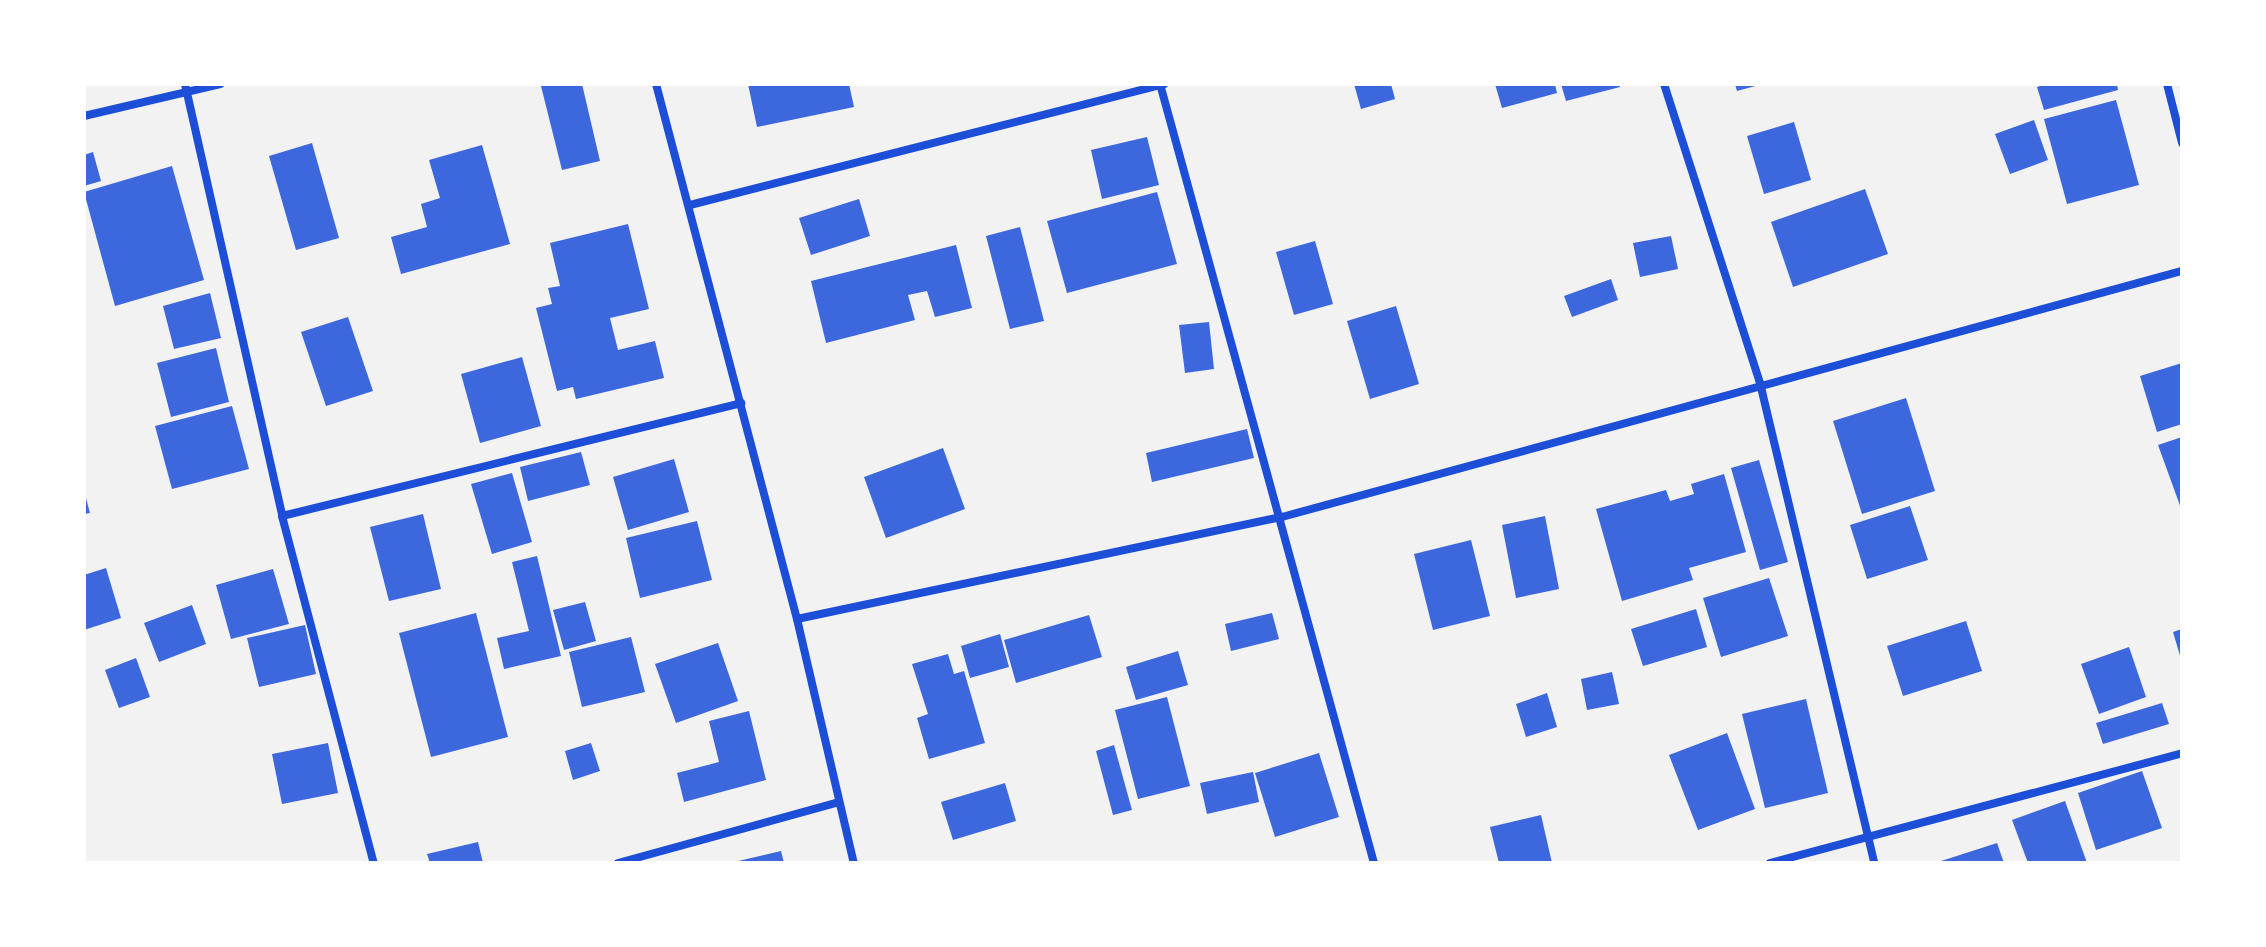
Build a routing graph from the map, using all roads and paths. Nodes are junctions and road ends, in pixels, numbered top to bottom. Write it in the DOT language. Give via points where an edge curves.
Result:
graph roads {
  1 [pos="220,84"];
  2 [pos="656,84"];
  3 [pos="1162,84"];
  4 [pos="1664,84"];
  5 [pos="2167,84"];
  6 [pos="186,88"];
  7 [pos="84,116"];
  8 [pos="2182,143"];
  9 [pos="690,205"];
  10 [pos="2182,271"];
  11 [pos="1760,383"];
  12 [pos="741,403"];
  13 [pos="282,516"];
  14 [pos="1282,517"];
  15 [pos="797,619"];
  16 [pos="2182,753"];
  17 [pos="839,802"];
  18 [pos="1869,836"];
  19 [pos="374,863"];
  20 [pos="618,863"];
  21 [pos="854,863"];
  22 [pos="1374,863"];
  23 [pos="1770,863"];
  24 [pos="1874,863"];
  1 -- 6 [label="street"];
  2 -- 9 [label="street"];
  3 -- 9 [label="street"];
  3 -- 14 [label="street"];
  4 -- 11 [label="street"];
  5 -- 8 [label="street"];
  6 -- 7 [label="street"];
  6 -- 13 [label="street"];
  9 -- 12 [label="street"];
  10 -- 11 [label="street"];
  11 -- 14 [label="street"];
  11 -- 18 [label="street"];
  12 -- 13 [label="street"];
  12 -- 15 [label="street"];
  13 -- 19 [label="street"];
  14 -- 15 [label="street"];
  14 -- 22 [label="street"];
  15 -- 17 [label="street"];
  16 -- 18 [label="street"];
  17 -- 20 [label="street"];
  17 -- 21 [label="street"];
  18 -- 23 [label="street"];
  18 -- 24 [label="street"];
}
